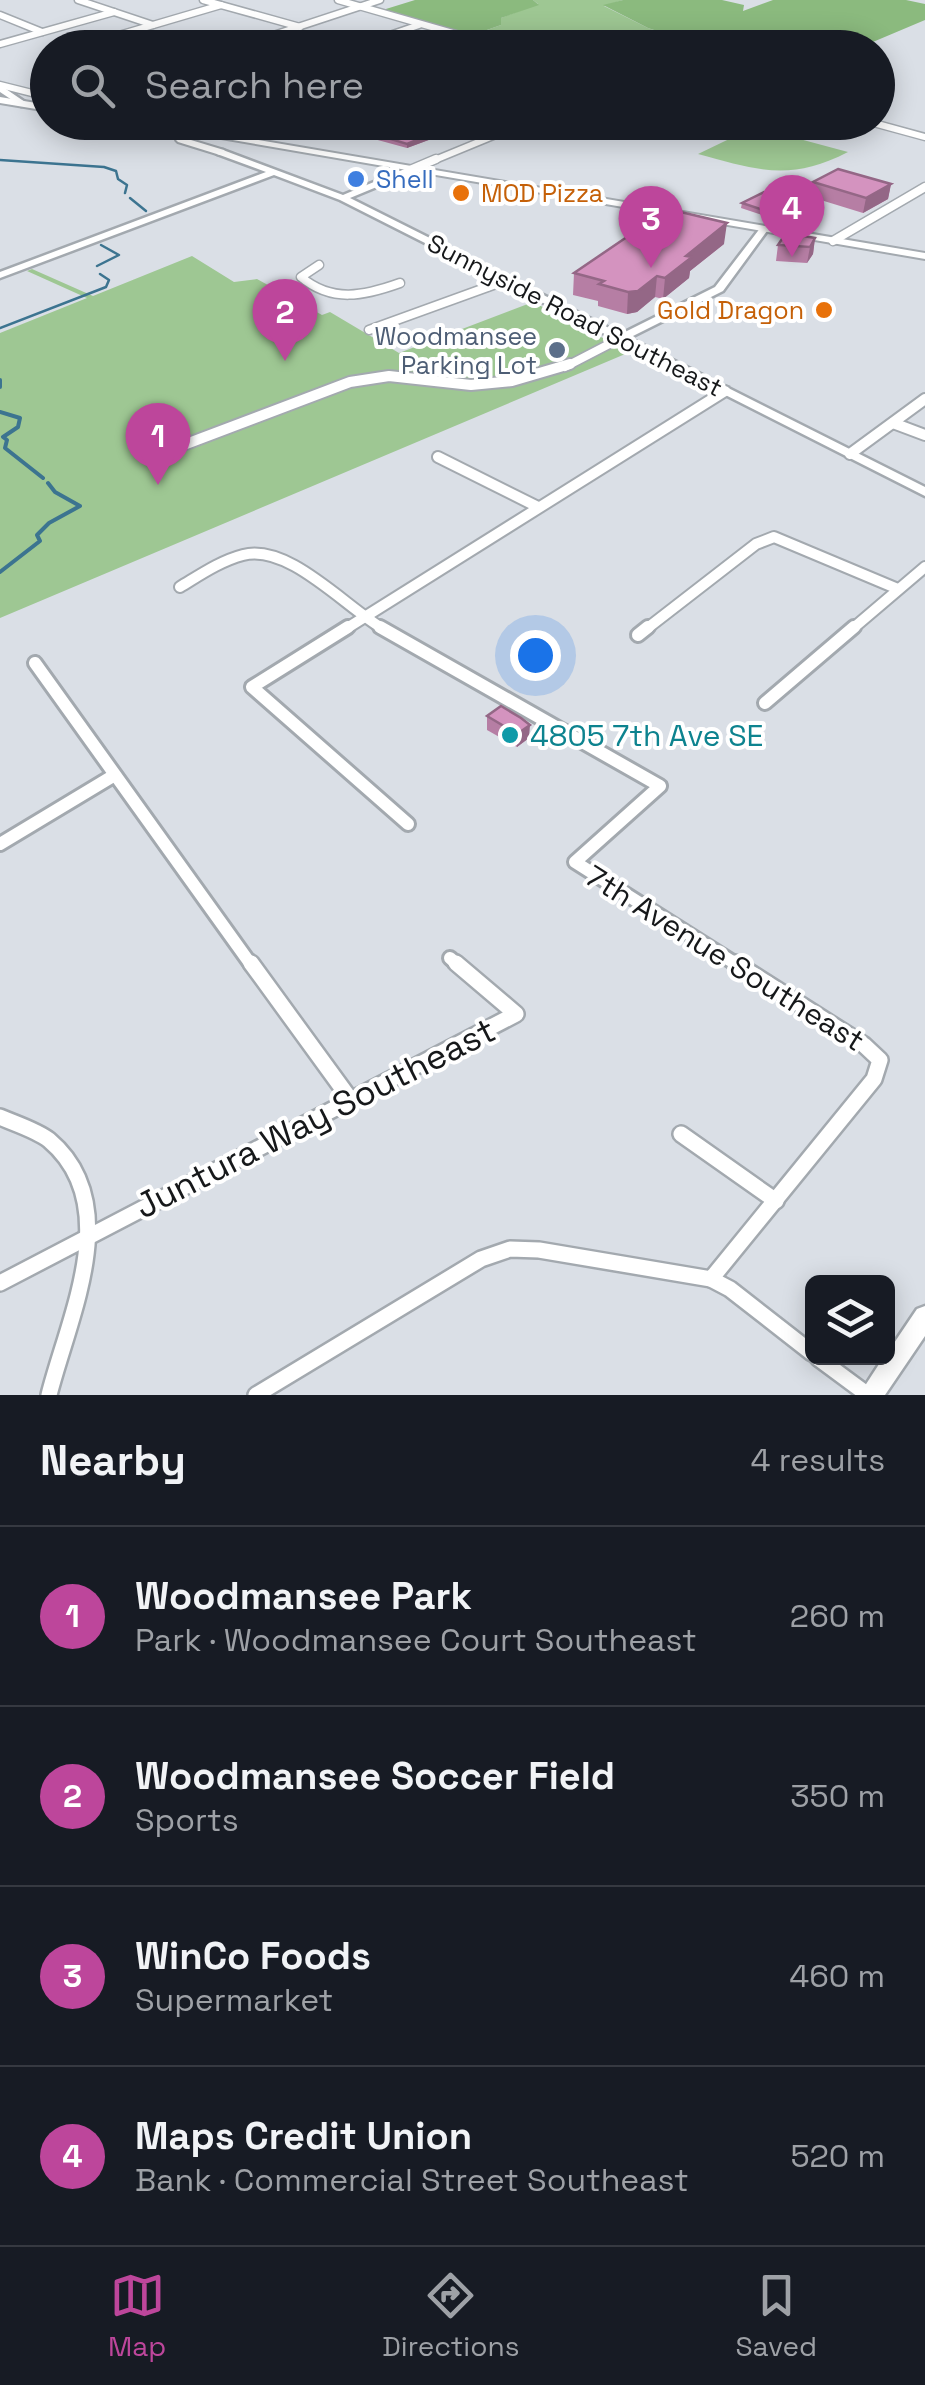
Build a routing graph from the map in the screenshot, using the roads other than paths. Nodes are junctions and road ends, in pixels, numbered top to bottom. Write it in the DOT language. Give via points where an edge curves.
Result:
graph roads {
  1 [pos="78,0"];
  2 [pos="202,0"];
  3 [pos="338,0"];
  4 [pos="380,0"];
  5 [pos="221,6"];
  6 [pos="364,7"];
  7 [pos="114,12"];
  8 [pos="244,12"];
  9 [pos="0,15"];
  10 [pos="153,25"];
  11 [pos="422,25"];
  12 [pos="300,27"];
  13 [pos="37,30"];
  14 [pos="49,30"];
  15 [pos="136,30"];
  16 [pos="292,30"];
  17 [pos="406,30"];
  18 [pos="440,30"];
  19 [pos="30,35"];
  20 [pos="0,44"];
  21 [pos="0,87"];
  22 [pos="30,93"];
  23 [pos="0,100"];
  24 [pos="24,104"];
  25 [pos="30,105"];
  26 [pos="895,129"];
  27 [pos="925,137"];
  28 [pos="185,140"];
  29 [pos="234,140"];
  30 [pos="482,140"];
  31 [pos="220,152"];
  32 [pos="410,170"];
  33 [pos="275,172"];
  34 [pos="925,187"];
  35 [pos="343,198"];
  36 [pos="764,229"];
  37 [pos="833,241"];
  38 [pos="925,256"];
  39 [pos="319,264"];
  40 [pos="0,275"];
  41 [pos="506,280"];
  42 [pos="400,283"];
  43 [pos="656,324"];
  44 [pos="370,330"];
  45 [pos="621,338"];
  46 [pos="725,391"];
  47 [pos="925,399"];
  48 [pos="893,422"];
  49 [pos="925,435"];
  50 [pos="165,452"];
  51 [pos="850,454"];
  52 [pos="438,457"];
  53 [pos="925,492"];
  54 [pos="538,507"];
  55 [pos="925,567"];
  56 [pos="180,587"];
  57 [pos="898,589"];
  58 [pos="363,616"];
  59 [pos="638,635"];
  60 [pos="35,662"];
  61 [pos="765,703"];
  62 [pos="113,776"];
  63 [pos="408,824"];
  64 [pos="0,844"];
  65 [pos="450,958"];
  66 [pos="350,1099"];
  67 [pos="0,1117"];
  68 [pos="681,1134"];
  69 [pos="776,1201"];
  70 [pos="90,1234"];
  71 [pos="711,1279"];
  72 [pos="0,1283"];
  73 [pos="925,1317"];
  74 [pos="805,1347"];
  75 [pos="829,1365"];
  76 [pos="49,1395"];
  77 [pos="256,1395"];
  78 [pos="870,1395"];
  1 -- 7 [label="street"];
  2 -- 5 [label="street"];
  3 -- 6 [label="street"];
  4 -- 6 [label="street"];
  5 -- 8 [label="street"];
  5 -- 10 [label="street"];
  6 -- 11 [label="street"];
  6 -- 12 [label="street"];
  7 -- 10 [label="street"];
  7 -- 14 [label="street"];
  8 -- 12 [label="street"];
  8 -- 16 [label="street"];
  9 -- 13 [label="street"];
  10 -- 15 [label="street"];
  11 -- 17 [label="street"];
  11 -- 18 [label="street"];
  12 -- 16 [label="street"];
  19 -- 20 [label="street"];
  21 -- 22 [label="street"];
  21 -- 24 [label="main road"];
  23 -- 24 [label="main road"];
  24 -- 25 [label="main road"];
  26 -- 27 [label="street"];
  28 -- 31 [label="main road"];
  29 -- 32 [label="main road"];
  30 -- 32 [label="street"];
  31 -- 33 [label="main road, Sunnyside Road Southeast"];
  32 -- 35 [label="main road"];
  32 -- 36 [label="main road"];
  33 -- 35 [label="main road, Sunnyside Road Southeast"];
  33 -- 40 [label="main road"];
  34 -- 37 [label="street"];
  35 -- 41 [label="main road, Sunnyside Road Southeast"];
  36 -- 37 [label="main road"];
  36 -- 43 [label="main road" via="723,285"];
  37 -- 38 [label="main road"];
  39 -- 42 [label="street" via="301,276 347,298"];
  41 -- 44 [label="street"];
  41 -- 45 [label="main road, Sunnyside Road Southeast"];
  43 -- 45 [label="main road"];
  43 -- 46 [label="main road" via="648,334 652,344 710,374"];
  45 -- 46 [label="main road, Sunnyside Road Southeast"];
  45 -- 50 [label="street" via="530,378 480,385 402,376 350,382"];
  46 -- 51 [label="main road, Sunnyside Road Southeast"];
  46 -- 54 [label="street"];
  47 -- 48 [label="street"];
  48 -- 49 [label="street"];
  48 -- 51 [label="street"];
  51 -- 53 [label="main road, Sunnyside Road Southeast"];
  52 -- 54 [label="street"];
  54 -- 58 [label="street"];
  55 -- 57 [label="street"];
  56 -- 58 [label="street, 7th Avenue Southeast" via="237,556 260,552 315,580"];
  57 -- 59 [label="street" via="774,537"];
  57 -- 61 [label="street"];
  58 -- 63 [label="street" via="252,687"];
  58 -- 69 [label="street, 7th Avenue Southeast" via="660,786 575,862 880,1060 874,1078"];
  60 -- 62 [label="street"];
  62 -- 64 [label="street"];
  62 -- 66 [label="street"];
  65 -- 66 [label="street, Juntura Way Southeast" via="516,1014"];
  66 -- 70 [label="street, Juntura Way Southeast"];
  67 -- 70 [label="street" via="36,1131 72,1164 90,1204"];
  68 -- 69 [label="street"];
  69 -- 71 [label="street"];
  70 -- 72 [label="street, Juntura Way Southeast"];
  70 -- 76 [label="street"];
  71 -- 74 [label="street"];
  71 -- 77 [label="street" via="510,1249 481,1259"];
  73 -- 78 [label="main road"];
  75 -- 78 [label="street"];
}
